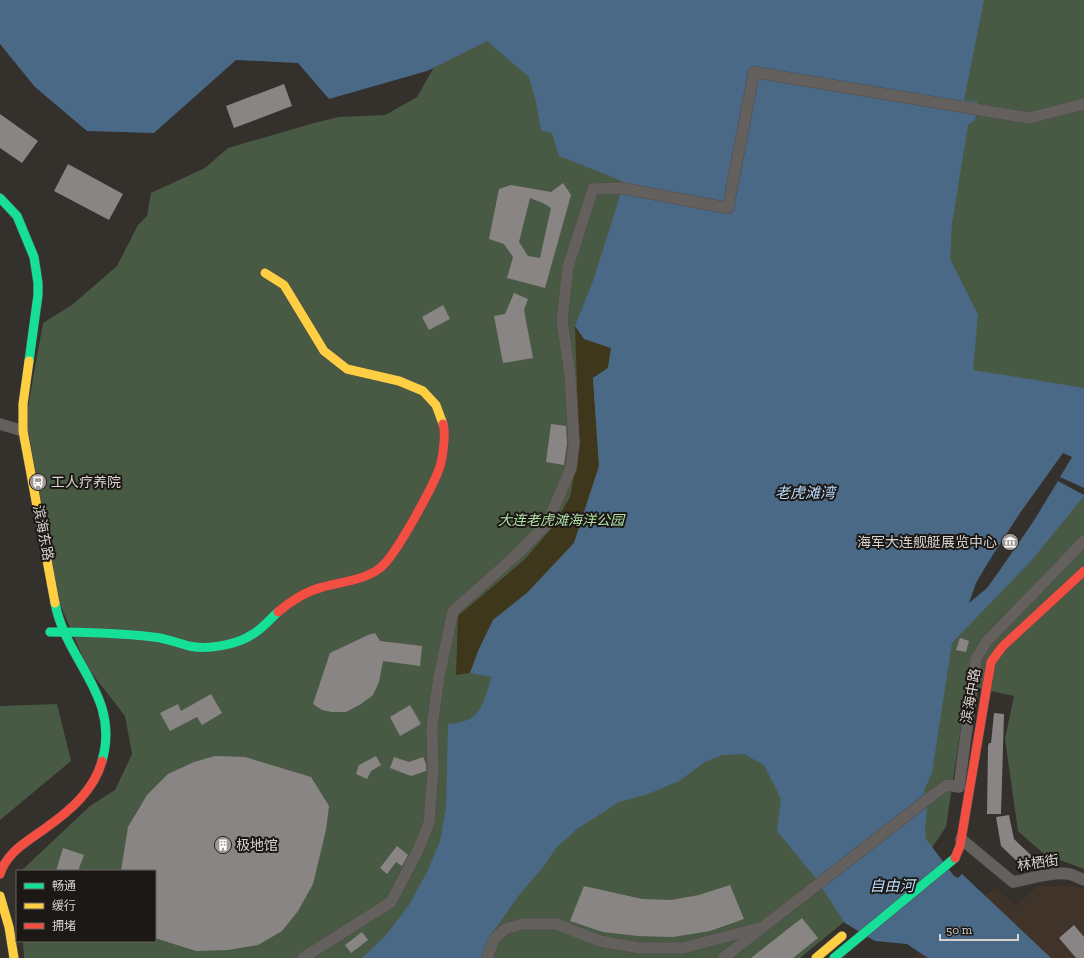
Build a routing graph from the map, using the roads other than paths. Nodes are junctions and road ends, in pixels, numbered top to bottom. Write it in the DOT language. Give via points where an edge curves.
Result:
graph roads {
  1 [pos="1084,104"];
  2 [pos="0,198"];
  3 [pos="34,257"];
  4 [pos="265,273"];
  5 [pos="29,287"];
  6 [pos="11,415"];
  7 [pos="5,426"];
  8 [pos="23,431"];
  9 [pos="12,440"];
  10 [pos="1084,541"];
  11 [pos="1084,570"];
  12 [pos="47,622"];
  13 [pos="50,632"];
  14 [pos="65,632"];
  15 [pos="56,643"];
  16 [pos="90,702"];
  17 [pos="106,727"];
  18 [pos="961,839"];
  19 [pos="946,852"];
  20 [pos="0,874"];
  21 [pos="1084,880"];
  22 [pos="0,896"];
  23 [pos="764,927"];
  24 [pos="847,932"];
  25 [pos="14,958"];
  26 [pos="304,958"];
  27 [pos="487,958"];
  28 [pos="723,958"];
  29 [pos="816,958"];
  30 [pos="834,958"];
  1 -- 26 [label="street" via="1029,118 754,72 728,208 621,188 594,189 568,267 562,320 570,375 574,444 571,468 547,524 453,611 432,726 433,771 429,823 391,902"];
  2 -- 3 [label="main road, 滨海东路" via="23,228"];
  3 -- 5 [label="main road"];
  3 -- 8 [label="main road, 滨海东路" via="38,295 24,388"];
  4 -- 14 [label="main road" via="284,284 324,351 346,370 399,381 417,388 436,405 445,430 441,464 428,493 396,550 381,568 301,596 243,640 203,648 154,637"];
  6 -- 7 [label="main road"];
  7 -- 8 [label="street"];
  7 -- 9 [label="main road"];
  8 -- 14 [label="main road, 滨海东路" via="56,608"];
  10 -- 23 [label="street" via="987,641 976,659 959,787 947,785 933,794"];
  11 -- 18 [label="main road, 滨海中路" via="1002,647 991,662"];
  12 -- 13 [label="main road"];
  13 -- 14 [label="main road"];
  13 -- 15 [label="main road"];
  14 -- 17 [label="main road, 滨海东路" via="99,696"];
  16 -- 17 [label="main road"];
  17 -- 20 [label="main road, 滨海东路" via="106,748 101,768 83,798 12,853 1,868"];
  18 -- 19 [label="main road"];
  18 -- 21 [label="street, 林栖街" via="1013,882 1058,874 1069,874"];
  18 -- 30 [label="main road, 滨海中路" via="958,851 948,865"];
  22 -- 25 [label="main road"];
  23 -- 27 [label="street" via="683,948 640,948 600,941 556,924 522,924 505,929 494,939"];
  23 -- 28 [label="street"];
  24 -- 29 [label="main road"];
}
